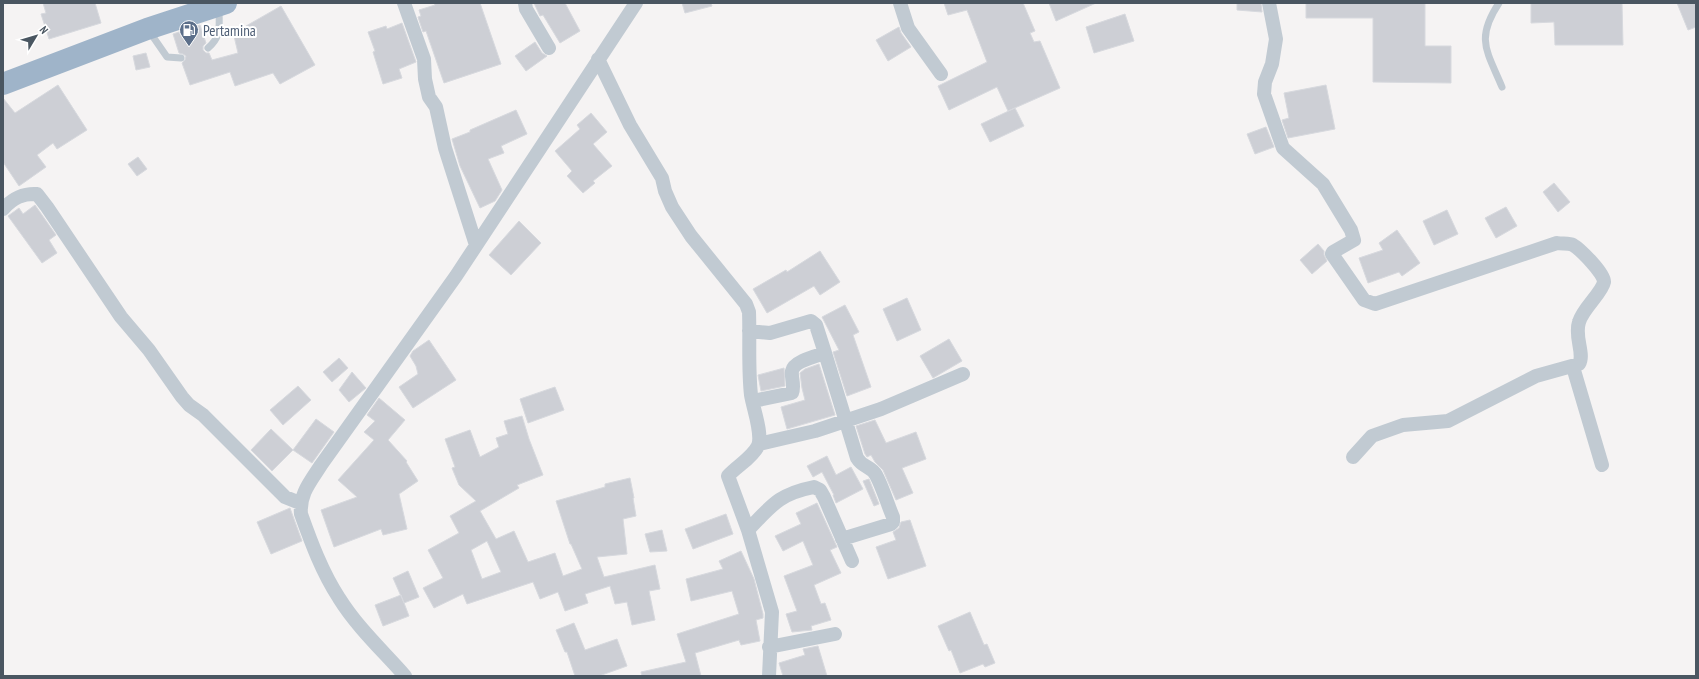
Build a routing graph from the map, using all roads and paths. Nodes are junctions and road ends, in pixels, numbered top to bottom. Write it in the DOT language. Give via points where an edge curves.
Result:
graph roads {
  1 [pos="404,3"];
  2 [pos="525,3"];
  3 [pos="636,3"];
  4 [pos="900,3"];
  5 [pos="1269,3"];
  6 [pos="1499,3"];
  7 [pos="215,4"];
  8 [pos="146,25"];
  9 [pos="208,48"];
  10 [pos="549,48"];
  11 [pos="181,58"];
  12 [pos="598,59"];
  13 [pos="3,74"];
  14 [pos="941,74"];
  15 [pos="3,84"];
  16 [pos="1502,87"];
  17 [pos="3,209"];
  18 [pos="476,245"];
  19 [pos="749,331"];
  20 [pos="825,353"];
  21 [pos="1573,367"];
  22 [pos="964,374"];
  23 [pos="753,400"];
  24 [pos="846,420"];
  25 [pos="759,444"];
  26 [pos="1353,457"];
  27 [pos="1602,465"];
  28 [pos="300,503"];
  29 [pos="748,530"];
  30 [pos="842,539"];
  31 [pos="852,561"];
  32 [pos="835,634"];
  33 [pos="769,647"];
  34 [pos="405,676"];
  35 [pos="769,676"];
  1 -- 18 [label="street" via="424,59 429,97 436,107 445,148"];
  2 -- 10 [label="street"];
  3 -- 12 [label="street"];
  4 -- 14 [label="street" via="908,28"];
  5 -- 21 [label="street" via="1276,40 1264,94 1283,148 1323,184 1351,230 1354,240 1332,254 1364,300 1375,304 1557,244 1572,245 1604,277 1602,288 1579,321 1577,336 1582,359"];
  6 -- 16 [label="lane" via="1490,16 1484,38"];
  7 -- 8 [label="highway"];
  7 -- 9 [label="lane" via="219,35"];
  8 -- 11 [label="lane" via="167,57"];
  8 -- 13 [label="highway"];
  8 -- 15 [label="highway"];
  12 -- 18 [label="street"];
  12 -- 19 [label="street" via="630,125 662,178 672,207 691,236 746,304 749,312"];
  17 -- 28 [label="street" via="11,200 23,194 37,194 121,317 149,350 182,397 285,497"];
  18 -- 28 [label="street" via="321,466 302,494"];
  19 -- 20 [label="street" via="770,333 811,321 816,325"];
  19 -- 23 [label="street"];
  20 -- 23 [label="street" via="794,366 792,393"];
  20 -- 24 [label="street"];
  21 -- 26 [label="street" via="1536,376 1448,421 1403,424 1372,436"];
  21 -- 27 [label="street"];
  22 -- 24 [label="street" via="881,409"];
  23 -- 25 [label="street"];
  24 -- 25 [label="street" via="815,431"];
  24 -- 30 [label="street" via="857,458 862,466 876,474 893,520 891,524"];
  25 -- 29 [label="street" via="754,453 728,476"];
  28 -- 34 [label="street" via="308,534 339,599 354,620"];
  29 -- 30 [label="street" via="783,496 814,487 820,490 824,497"];
  29 -- 33 [label="street" via="772,612"];
  30 -- 31 [label="street"];
  32 -- 33 [label="street"];
  33 -- 35 [label="street"];
}
